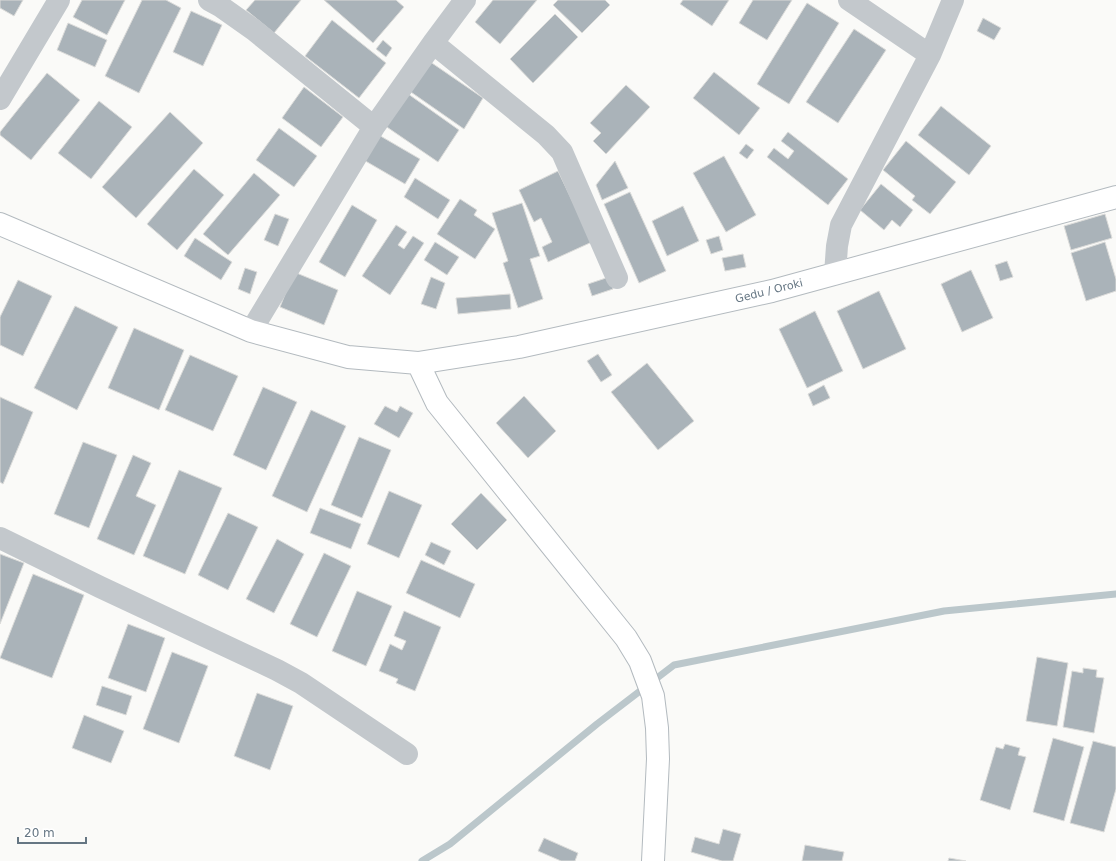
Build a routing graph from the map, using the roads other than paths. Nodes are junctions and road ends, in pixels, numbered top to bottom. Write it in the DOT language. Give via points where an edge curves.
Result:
graph roads {
  1 [pos="59,0"];
  2 [pos="209,0"];
  3 [pos="465,0"];
  4 [pos="849,0"];
  5 [pos="953,0"];
  6 [pos="433,42"];
  7 [pos="930,55"];
  8 [pos="0,98"];
  9 [pos="374,127"];
  10 [pos="1116,197"];
  11 [pos="0,224"];
  12 [pos="835,274"];
  13 [pos="617,278"];
  14 [pos="251,331"];
  15 [pos="418,363"];
  16 [pos="0,538"];
  17 [pos="407,754"];
  18 [pos="653,861"];
  1 -- 8 [label="street"];
  2 -- 9 [label="street" via="254,30"];
  3 -- 6 [label="street"];
  4 -- 7 [label="street"];
  5 -- 7 [label="street"];
  6 -- 9 [label="street"];
  6 -- 13 [label="street" via="546,135 562,152"];
  7 -- 12 [label="street" via="841,225"];
  9 -- 14 [label="street"];
  10 -- 12 [label="street, Gedu / Oroki"];
  11 -- 14 [label="street, Gedu / Oroki"];
  12 -- 15 [label="street, Gedu / Oroki" via="772,291 519,347"];
  14 -- 15 [label="street, Gedu / Oroki" via="348,357"];
  15 -- 18 [label="street" via="437,403 626,638 640,662 653,696 657,728"];
  16 -- 17 [label="street" via="277,670 301,683"];
}
